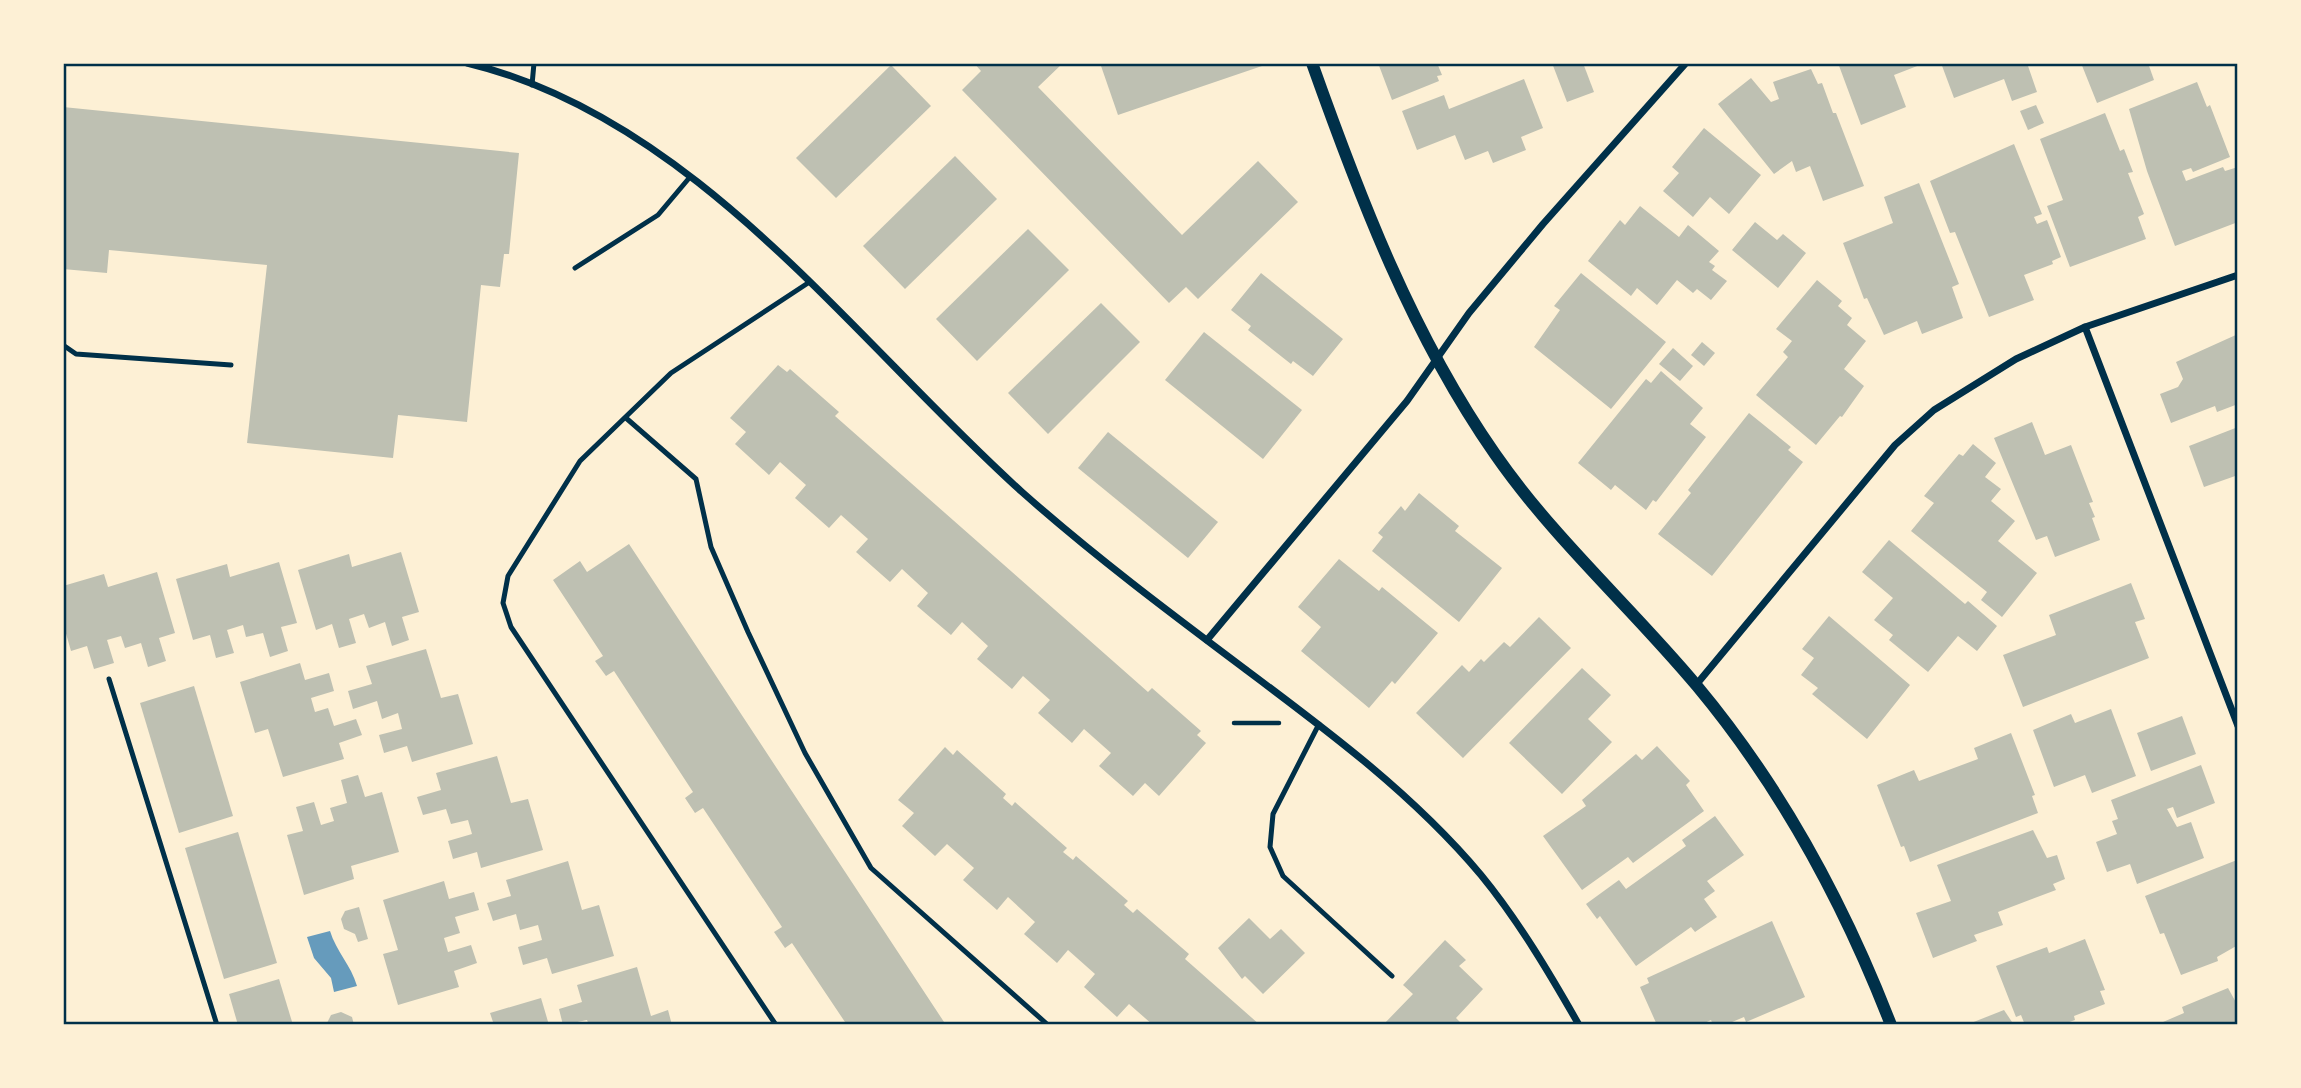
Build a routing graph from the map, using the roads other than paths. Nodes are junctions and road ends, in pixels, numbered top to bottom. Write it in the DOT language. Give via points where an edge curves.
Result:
graph roads {
  1 [pos="467,63"];
  2 [pos="534,63"];
  3 [pos="1312,63"];
  4 [pos="1686,63"];
  5 [pos="532,85"];
  6 [pos="690,177"];
  7 [pos="575,268"];
  8 [pos="2238,275"];
  9 [pos="808,283"];
  10 [pos="2085,327"];
  11 [pos="63,345"];
  12 [pos="1437,359"];
  13 [pos="231,365"];
  14 [pos="626,418"];
  15 [pos="1207,640"];
  16 [pos="109,679"];
  17 [pos="1696,685"];
  18 [pos="1318,724"];
  19 [pos="2238,726"];
  20 [pos="1392,976"];
  21 [pos="217,1025"];
  22 [pos="776,1025"];
  23 [pos="1048,1025"];
  24 [pos="1579,1025"];
  25 [pos="1891,1025"];
  1 -- 5 [label="street"];
  2 -- 5 [label="lane"];
  3 -- 12 [label="street" via="1362,203"];
  4 -- 12 [label="street" via="1543,224"];
  5 -- 6 [label="street" via="601,117"];
  6 -- 7 [label="lane" via="658,215"];
  6 -- 9 [label="street"];
  8 -- 10 [label="street"];
  9 -- 14 [label="lane" via="671,373"];
  9 -- 15 [label="street" via="1020,490"];
  10 -- 17 [label="street" via="1959,392 1912,428"];
  10 -- 19 [label="street"];
  11 -- 13 [label="lane" via="76,354"];
  12 -- 15 [label="street"];
  12 -- 17 [label="street" via="1519,487"];
  14 -- 22 [label="lane" via="580,461 508,576 502,603 511,627"];
  14 -- 23 [label="lane" via="696,479 711,547 748,632 806,753 871,868"];
  15 -- 18 [label="street"];
  16 -- 21 [label="lane"];
  17 -- 25 [label="street" via="1763,771 1808,844 1847,919"];
  18 -- 20 [label="lane" via="1273,814 1270,847 1283,876"];
  18 -- 24 [label="street" via="1382,777 1481,875"];
}
